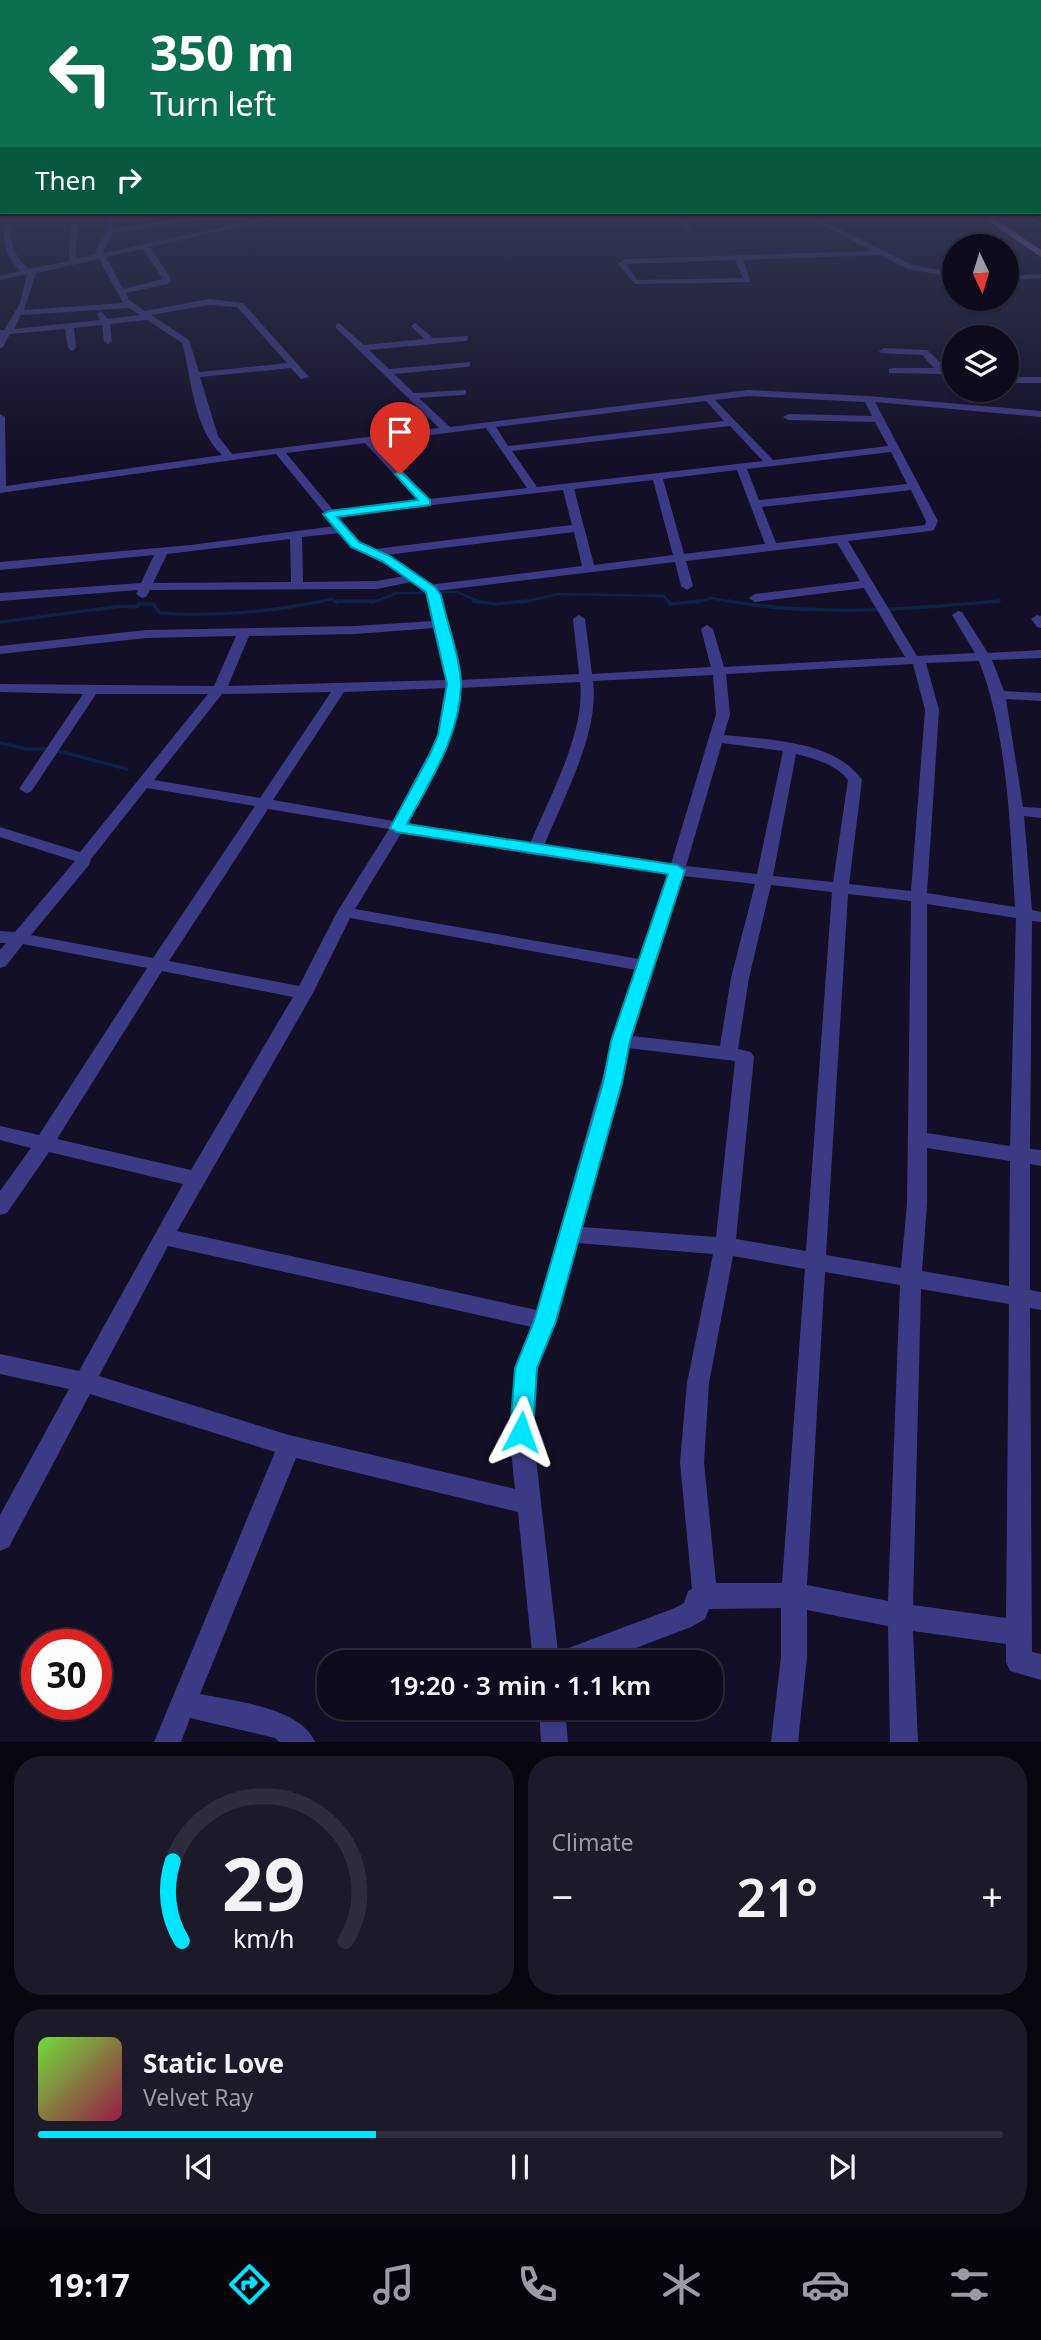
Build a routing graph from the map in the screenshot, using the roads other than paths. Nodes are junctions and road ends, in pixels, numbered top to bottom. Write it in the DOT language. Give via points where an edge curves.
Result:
graph roads {
  1 [pos="25,295"];
  2 [pos="124,295"];
  3 [pos="131,305"];
  4 [pos="97,309"];
  5 [pos="17,313"];
  6 [pos="145,315"];
  7 [pos="106,323"];
  8 [pos="69,326"];
  9 [pos="339,326"];
  10 [pos="415,326"];
  11 [pos="4,332"];
  12 [pos="465,338"];
  13 [pos="108,341"];
  14 [pos="430,341"];
  15 [pos="0,345"];
  16 [pos="72,348"];
  17 [pos="363,348"];
  18 [pos="884,351"];
  19 [pos="294,365"];
  20 [pos="467,365"];
  21 [pos="892,371"];
  22 [pos="940,371"];
  23 [pos="386,372"];
  24 [pos="196,375"];
  25 [pos="304,377"];
  26 [pos="1019,380"];
  27 [pos="1041,380"];
  28 [pos="463,392"];
  29 [pos="410,396"];
  30 [pos="708,398"];
  31 [pos="868,399"];
  32 [pos="1041,414"];
  33 [pos="0,417"];
  34 [pos="788,417"];
  35 [pos="877,419"];
  36 [pos="730,423"];
  37 [pos="489,425"];
  38 [pos="447,430"];
  39 [pos="367,439"];
  40 [pos="505,449"];
  41 [pos="892,449"];
  42 [pos="279,451"];
  43 [pos="230,457"];
  44 [pos="771,463"];
  45 [pos="741,466"];
  46 [pos="657,476"];
  47 [pos="568,487"];
  48 [pos="912,487"];
  49 [pos="1,490"];
  50 [pos="534,491"];
  51 [pos="426,502"];
  52 [pos="755,504"];
  53 [pos="329,514"];
  54 [pos="579,528"];
  55 [pos="341,529"];
  56 [pos="296,535"];
  57 [pos="841,539"];
  58 [pos="772,548"];
  59 [pos="162,551"];
  60 [pos="373,553"];
  61 [pos="679,559"];
  62 [pos="0,566"];
  63 [pos="589,570"];
  64 [pos="414,578"];
  65 [pos="866,584"];
  66 [pos="297,585"];
  67 [pos="687,586"];
  68 [pos="144,591"];
  69 [pos="431,591"];
  70 [pos="0,597"];
  71 [pos="755,598"];
  72 [pos="958,615"];
  73 [pos="579,619"];
  74 [pos="439,624"];
  75 [pos="707,629"];
  76 [pos="245,631"];
  77 [pos="0,650"];
  78 [pos="1041,654"];
  79 [pos="984,657"];
  80 [pos="915,660"];
  81 [pos="719,671"];
  82 [pos="586,676"];
  83 [pos="454,684"];
  84 [pos="0,688"];
  85 [pos="220,688"];
  86 [pos="340,688"];
  87 [pos="91,691"];
  88 [pos="999,695"];
  89 [pos="1041,697"];
  90 [pos="716,738"];
  91 [pos="790,750"];
  92 [pos="146,783"];
  93 [pos="26,789"];
  94 [pos="264,806"];
  95 [pos="1016,811"];
  96 [pos="1041,813"];
  97 [pos="397,828"];
  98 [pos="0,832"];
  99 [pos="535,850"];
  100 [pos="83,858"];
  101 [pos="677,870"];
  102 [pos="764,879"];
  103 [pos="840,887"];
  104 [pos="919,897"];
  105 [pos="345,912"];
  106 [pos="1033,916"];
  107 [pos="0,937"];
  108 [pos="19,938"];
  109 [pos="0,962"];
  110 [pos="158,964"];
  111 [pos="644,966"];
  112 [pos="304,993"];
  113 [pos="621,1041"];
  114 [pos="728,1053"];
  115 [pos="0,1133"];
  116 [pos="917,1139"];
  117 [pos="45,1142"];
  118 [pos="1032,1156"];
  119 [pos="196,1178"];
  120 [pos="0,1207"];
  121 [pos="569,1234"];
  122 [pos="163,1236"];
  123 [pos="725,1246"];
  124 [pos="818,1260"];
  125 [pos="911,1279"];
  126 [pos="1019,1297"];
  127 [pos="1041,1301"];
  128 [pos="545,1321"];
  129 [pos="0,1364"];
  130 [pos="85,1382"];
  131 [pos="289,1446"];
  132 [pos="528,1503"];
  133 [pos="0,1539"];
  134 [pos="794,1595"];
  135 [pos="705,1596"];
  136 [pos="900,1616"];
  137 [pos="1019,1633"];
  138 [pos="546,1650"];
  139 [pos="598,1650"];
  140 [pos="1041,1667"];
  141 [pos="183,1703"];
  142 [pos="553,1720"];
  143 [pos="167,1741"];
  144 [pos="302,1741"];
  145 [pos="555,1741"];
  146 [pos="784,1741"];
  147 [pos="904,1741"];
  1 -- 5 [label="street"];
  2 -- 3 [label="street"];
  3 -- 4 [label="street"];
  3 -- 6 [label="street"];
  4 -- 5 [label="street"];
  4 -- 7 [label="street"];
  5 -- 11 [label="street"];
  6 -- 7 [label="street"];
  6 -- 19 [label="street" via="209,302 240,305"];
  6 -- 24 [label="street" via="186,342"];
  7 -- 8 [label="street"];
  7 -- 13 [label="street"];
  8 -- 11 [label="street"];
  8 -- 16 [label="street"];
  9 -- 17 [label="street"];
  10 -- 14 [label="street"];
  11 -- 15 [label="street"];
  12 -- 14 [label="street"];
  14 -- 17 [label="street"];
  17 -- 23 [label="street"];
  18 -- 22 [label="street" via="924,352"];
  19 -- 24 [label="street"];
  19 -- 25 [label="street"];
  20 -- 23 [label="street"];
  21 -- 22 [label="street"];
  23 -- 29 [label="street"];
  24 -- 43 [label="street" via="218,446"];
  26 -- 27 [label="street"];
  28 -- 29 [label="street"];
  29 -- 38 [label="street"];
  30 -- 31 [label="street" via="770,392"];
  30 -- 36 [label="street"];
  30 -- 37 [label="street"];
  31 -- 32 [label="street"];
  31 -- 35 [label="street"];
  33 -- 49 [label="street"];
  34 -- 35 [label="street"];
  35 -- 41 [label="street"];
  36 -- 40 [label="street"];
  36 -- 44 [label="street"];
  37 -- 38 [label="street"];
  37 -- 40 [label="street"];
  38 -- 39 [label="street"];
  39 -- 42 [label="street"];
  39 -- 51 [label="street"];
  40 -- 50 [label="street"];
  41 -- 44 [label="street"];
  41 -- 48 [label="street"];
  42 -- 43 [label="street"];
  42 -- 53 [label="street"];
  43 -- 49 [label="street"];
  44 -- 45 [label="street"];
  45 -- 46 [label="street"];
  45 -- 52 [label="street"];
  46 -- 47 [label="street"];
  46 -- 61 [label="street"];
  47 -- 50 [label="street"];
  47 -- 54 [label="street"];
  48 -- 52 [label="street"];
  48 -- 57 [label="street" via="932,521 930,528"];
  50 -- 51 [label="street"];
  51 -- 53 [label="street"];
  52 -- 58 [label="street"];
  53 -- 55 [label="street"];
  54 -- 60 [label="street"];
  54 -- 63 [label="street"];
  55 -- 56 [label="street"];
  55 -- 60 [label="street" via="355,544"];
  56 -- 59 [label="street"];
  56 -- 66 [label="street"];
  57 -- 58 [label="street"];
  57 -- 65 [label="street"];
  58 -- 61 [label="street"];
  59 -- 62 [label="street"];
  59 -- 68 [label="street"];
  60 -- 64 [label="street"];
  61 -- 63 [label="street"];
  61 -- 67 [label="street"];
  63 -- 69 [label="street"];
  64 -- 66 [label="street" via="377,585"];
  64 -- 69 [label="street"];
  65 -- 71 [label="street"];
  65 -- 80 [label="street"];
  66 -- 68 [label="street"];
  68 -- 70 [label="street"];
  69 -- 74 [label="street"];
  72 -- 79 [label="street"];
  73 -- 82 [label="street"];
  74 -- 76 [label="street"];
  74 -- 83 [label="street"];
  75 -- 81 [label="street"];
  76 -- 77 [label="street" via="146,634"];
  76 -- 85 [label="street"];
  78 -- 79 [label="street"];
  79 -- 80 [label="street"];
  79 -- 88 [label="street"];
  80 -- 81 [label="street"];
  80 -- 104 [label="street" via="932,710"];
  81 -- 82 [label="street"];
  81 -- 90 [label="street" via="723,714"];
  82 -- 83 [label="street"];
  82 -- 99 [label="street" via="586,723"];
  83 -- 86 [label="street"];
  83 -- 97 [label="street" via="438,754"];
  84 -- 87 [label="street"];
  85 -- 86 [label="street"];
  85 -- 87 [label="street"];
  85 -- 92 [label="street"];
  86 -- 94 [label="street"];
  87 -- 93 [label="street"];
  88 -- 89 [label="street"];
  88 -- 95 [label="street"];
  90 -- 91 [label="street"];
  90 -- 101 [label="street"];
  91 -- 102 [label="street"];
  91 -- 103 [label="street" via="829,757 844,764 855,780"];
  92 -- 94 [label="street"];
  92 -- 100 [label="street"];
  94 -- 97 [label="street"];
  94 -- 110 [label="street"];
  95 -- 96 [label="street"];
  95 -- 106 [label="street"];
  97 -- 99 [label="street"];
  97 -- 105 [label="street"];
  98 -- 100 [label="street"];
  99 -- 101 [label="street"];
  100 -- 108 [label="street"];
  101 -- 102 [label="street"];
  101 -- 111 [label="street"];
  102 -- 103 [label="street"];
  102 -- 114 [label="street"];
  103 -- 104 [label="street"];
  103 -- 124 [label="street"];
  104 -- 106 [label="street"];
  104 -- 116 [label="street"];
  105 -- 111 [label="street"];
  105 -- 112 [label="street"];
  106 -- 118 [label="street" via="1020,1092"];
  107 -- 108 [label="street"];
  108 -- 109 [label="street"];
  108 -- 110 [label="street"];
  110 -- 112 [label="street"];
  110 -- 117 [label="street"];
  111 -- 113 [label="street"];
  112 -- 119 [label="street"];
  113 -- 114 [label="street"];
  113 -- 121 [label="street"];
  114 -- 123 [label="street" via="745,1057"];
  115 -- 117 [label="street"];
  116 -- 118 [label="street"];
  116 -- 125 [label="street"];
  117 -- 119 [label="street"];
  117 -- 120 [label="street"];
  118 -- 126 [label="street"];
  119 -- 122 [label="street"];
  121 -- 123 [label="street"];
  121 -- 128 [label="street"];
  122 -- 128 [label="street"];
  122 -- 130 [label="street"];
  123 -- 124 [label="street"];
  123 -- 135 [label="street" via="698,1383 692,1462"];
  124 -- 125 [label="street"];
  124 -- 134 [label="street"];
  125 -- 126 [label="street"];
  125 -- 136 [label="street"];
  126 -- 127 [label="street"];
  126 -- 137 [label="street"];
  128 -- 132 [label="street" via="526,1368 521,1432"];
  129 -- 130 [label="street"];
  130 -- 131 [label="street"];
  130 -- 133 [label="street"];
  131 -- 132 [label="street"];
  131 -- 141 [label="street"];
  132 -- 138 [label="street"];
  134 -- 135 [label="street"];
  134 -- 136 [label="street"];
  134 -- 146 [label="street" via="794,1657"];
  135 -- 139 [label="street" via="697,1600 696,1610 682,1618"];
  136 -- 137 [label="street"];
  136 -- 147 [label="street"];
  137 -- 140 [label="street" via="1019,1662"];
  141 -- 143 [label="street"];
  141 -- 144 [label="street" via="281,1726"];
  142 -- 145 [label="street"];
}
